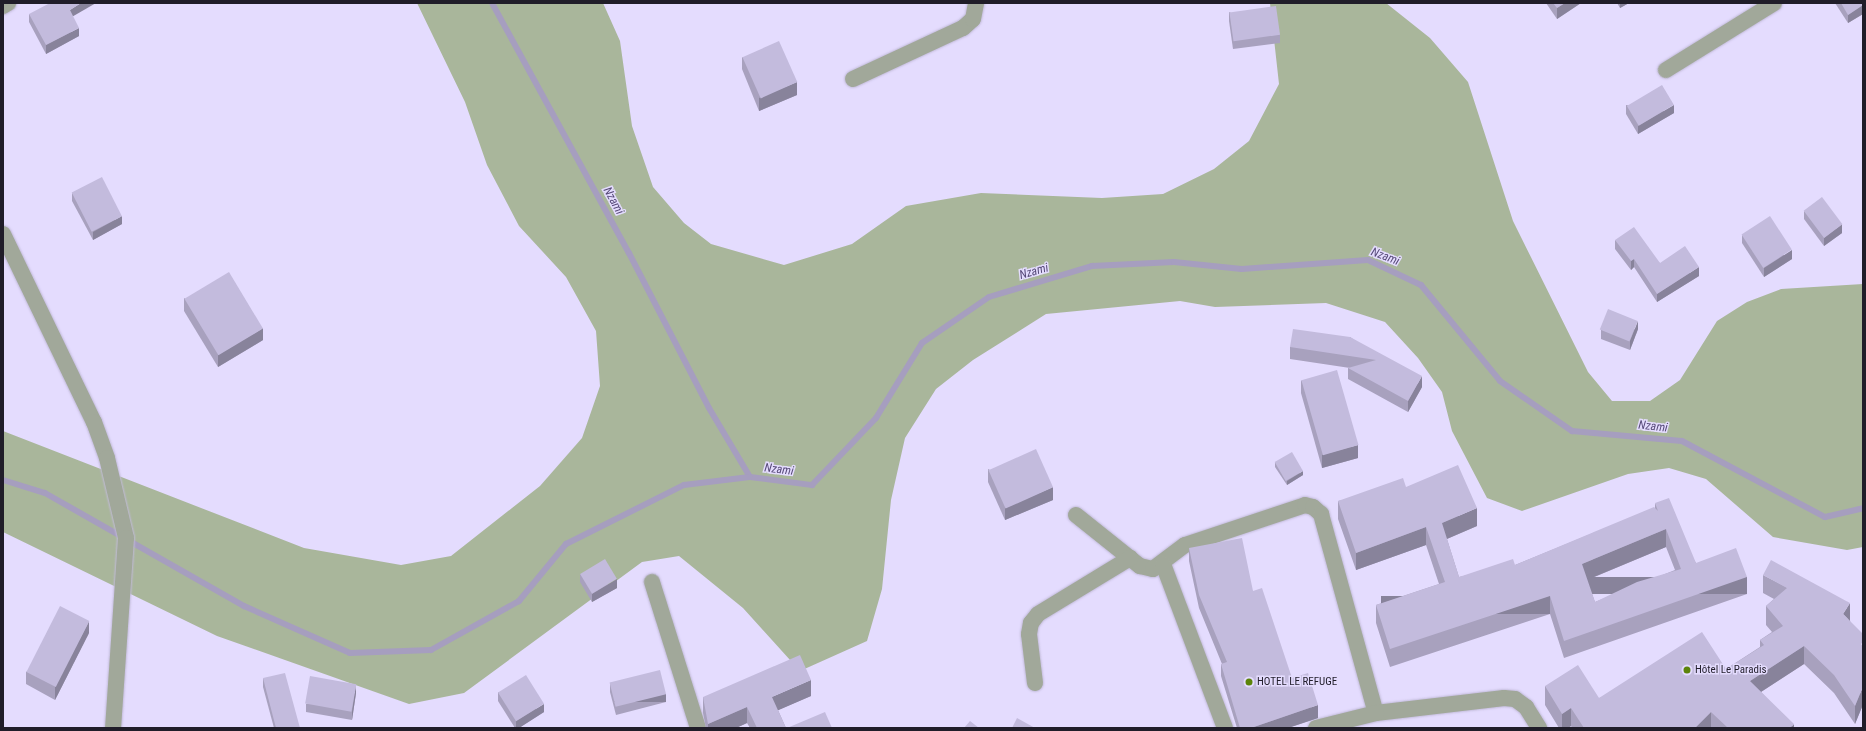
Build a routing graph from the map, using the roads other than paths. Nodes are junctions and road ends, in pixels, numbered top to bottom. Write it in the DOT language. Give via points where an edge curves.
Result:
graph roads {
  1 [pos="8,3"];
  2 [pos="976,3"];
  3 [pos="1774,3"];
  4 [pos="3,6"];
  5 [pos="1666,70"];
  6 [pos="853,79"];
  7 [pos="3,234"];
  8 [pos="1076,515"];
  9 [pos="1130,558"];
  10 [pos="1163,564"];
  11 [pos="652,582"];
  12 [pos="1035,683"];
  13 [pos="1376,714"];
  14 [pos="113,728"];
  15 [pos="698,728"];
  16 [pos="1225,728"];
  17 [pos="1316,728"];
  18 [pos="1539,728"];
  1 -- 4 [label="street"];
  2 -- 6 [label="street" via="973,19 963,28"];
  3 -- 5 [label="street"];
  7 -- 14 [label="street" via="94,422 107,458 126,538"];
  8 -- 9 [label="street"];
  9 -- 10 [label="street" via="1147,569"];
  9 -- 12 [label="street" via="1038,614 1031,623 1029,634"];
  10 -- 13 [label="street" via="1185,544 1304,505 1313,507 1321,514"];
  10 -- 16 [label="street"];
  11 -- 15 [label="street"];
  13 -- 17 [label="street"];
  13 -- 18 [label="street" via="1504,698 1515,699 1526,707"];
}
